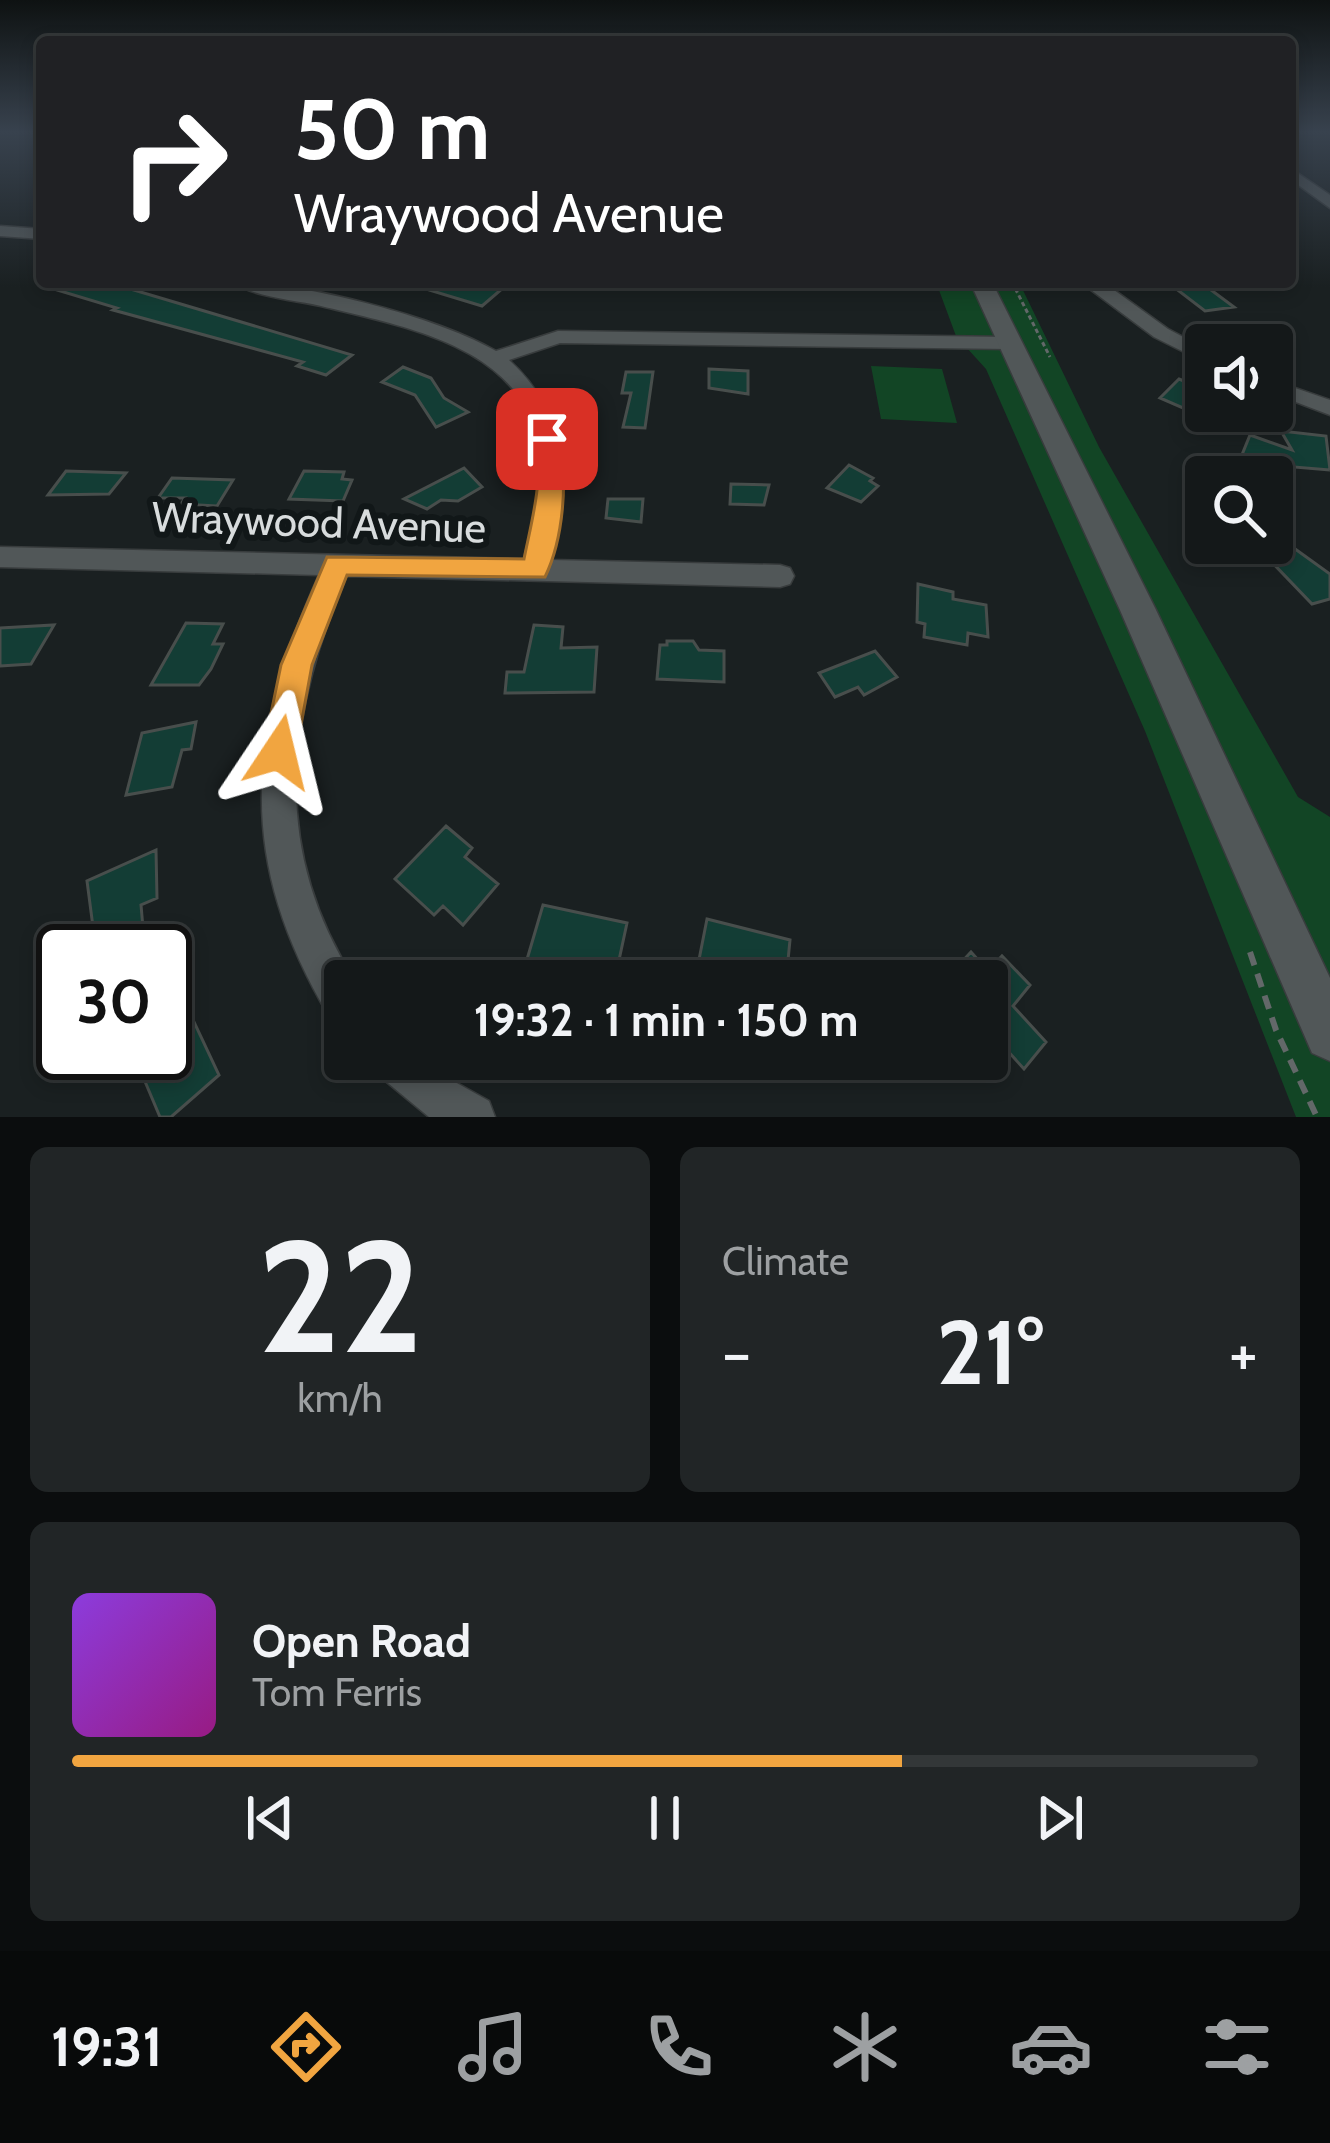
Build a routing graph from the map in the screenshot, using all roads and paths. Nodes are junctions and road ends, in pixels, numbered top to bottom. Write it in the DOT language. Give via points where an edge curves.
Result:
graph roads {
  1 [pos="1304,183"];
  2 [pos="1330,203"];
  3 [pos="0,231"];
  4 [pos="36,233"];
  5 [pos="264,288"];
  6 [pos="984,288"];
  7 [pos="1015,288"];
  8 [pos="1099,288"];
  9 [pos="1009,343"];
  10 [pos="1185,346"];
  11 [pos="1050,357"];
  12 [pos="494,358"];
  13 [pos="1293,394"];
  14 [pos="1330,408"];
  15 [pos="0,557"];
  16 [pos="337,564"];
  17 [pos="536,570"];
  18 [pos="780,576"];
  19 [pos="1250,952"];
  20 [pos="324,967"];
  21 [pos="1330,1035"];
  22 [pos="418,1080"];
  23 [pos="473,1117"];
  24 [pos="1317,1117"];
  1 -- 2 [label="street"];
  3 -- 4 [label="street"];
  5 -- 12 [label="street" via="427,331"];
  6 -- 9 [label="street"];
  7 -- 11 [label="path"];
  8 -- 10 [label="street"];
  9 -- 12 [label="street" via="558,337"];
  9 -- 21 [label="street"];
  12 -- 17 [label="street" via="536,410 551,458"];
  13 -- 14 [label="street"];
  15 -- 16 [label="street, Wraywood Avenue"];
  16 -- 17 [label="street, Wraywood Avenue"];
  16 -- 20 [label="street" via="296,665 277,772 287,881"];
  17 -- 18 [label="street, Wraywood Avenue"];
  19 -- 24 [label="path"];
  22 -- 23 [label="street"];
}
